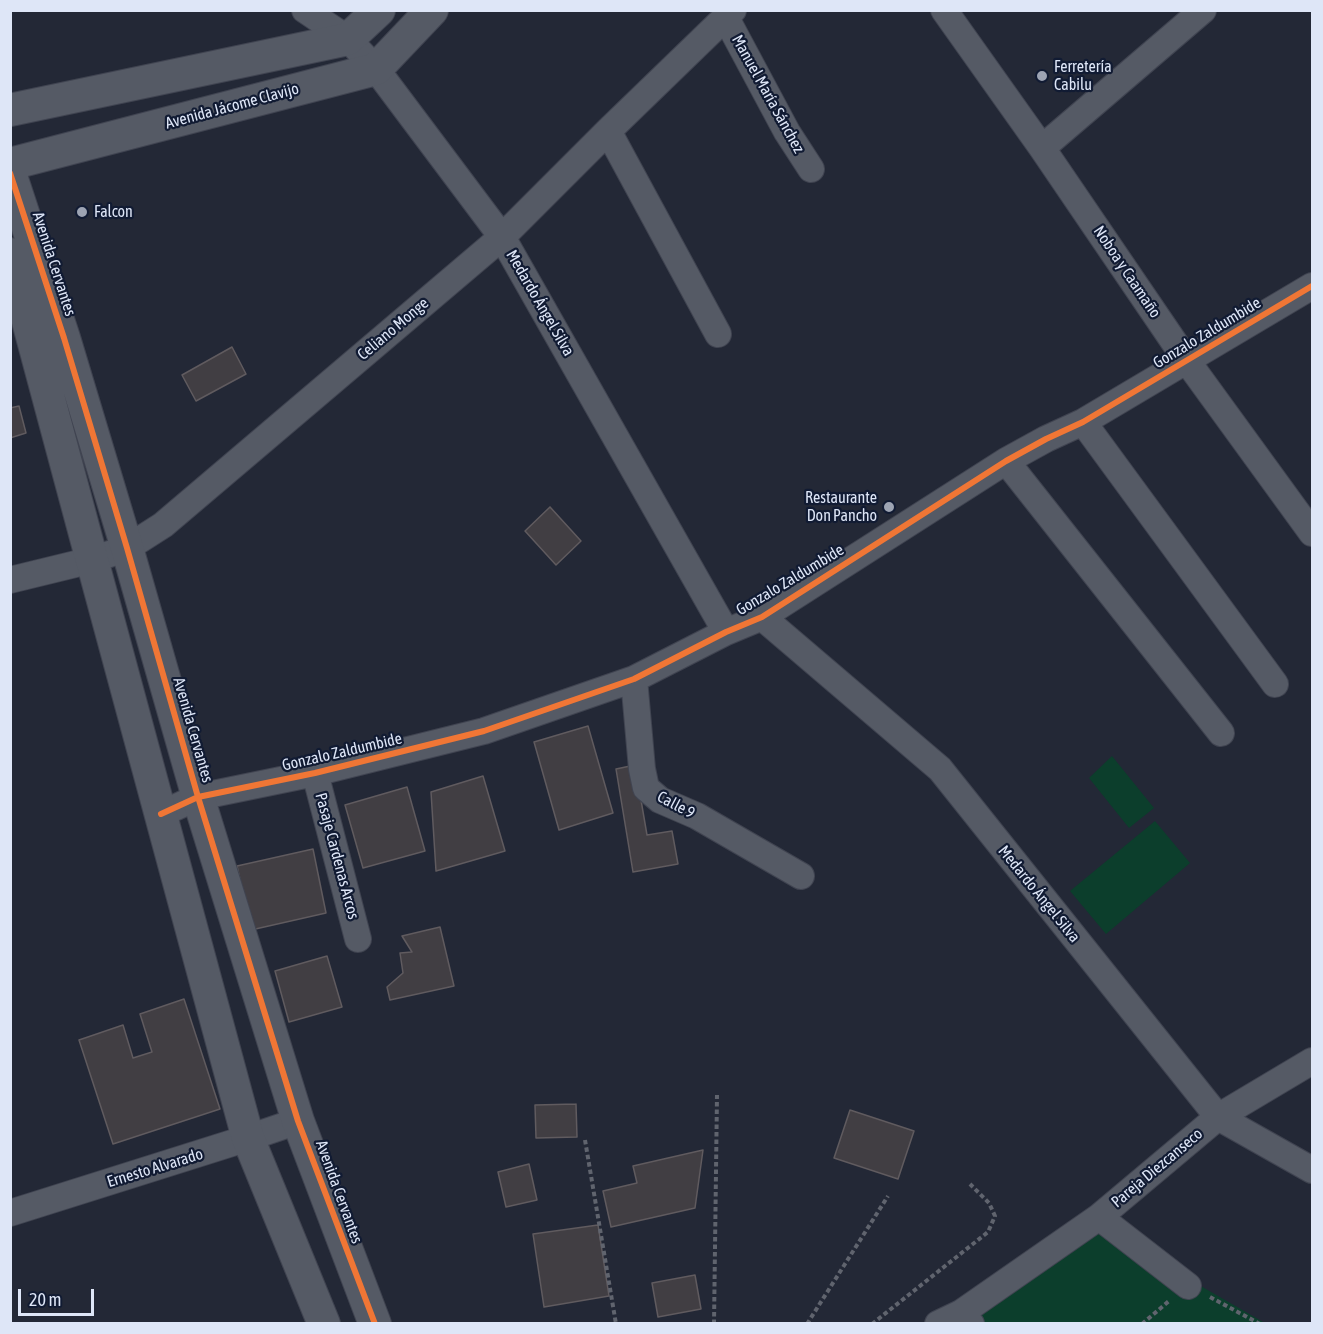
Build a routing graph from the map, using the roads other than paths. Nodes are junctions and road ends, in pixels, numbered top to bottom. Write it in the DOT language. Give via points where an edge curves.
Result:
graph roads {
  1 [pos="305,10"];
  2 [pos="378,10"];
  3 [pos="432,10"];
  4 [pos="944,10"];
  5 [pos="1203,10"];
  6 [pos="730,14"];
  7 [pos="348,39"];
  8 [pos="376,69"];
  9 [pos="10,110"];
  10 [pos="608,131"];
  11 [pos="1042,148"];
  12 [pos="10,164"];
  13 [pos="811,169"];
  14 [pos="10,174"];
  15 [pos="502,237"];
  16 [pos="10,255"];
  17 [pos="1312,286"];
  18 [pos="718,334"];
  19 [pos="1187,361"];
  20 [pos="1083,422"];
  21 [pos="1006,461"];
  22 [pos="1312,533"];
  23 [pos="127,548"];
  24 [pos="92,560"];
  25 [pos="10,580"];
  26 [pos="762,617"];
  27 [pos="726,632"];
  28 [pos="634,679"];
  29 [pos="1275,684"];
  30 [pos="1221,733"];
  31 [pos="315,773"];
  32 [pos="198,797"];
  33 [pos="161,814"];
  34 [pos="801,876"];
  35 [pos="358,939"];
  36 [pos="1312,1061"];
  37 [pos="1218,1117"];
  38 [pos="298,1121"];
  39 [pos="248,1138"];
  40 [pos="1312,1170"];
  41 [pos="10,1213"];
  42 [pos="1099,1216"];
  43 [pos="1188,1286"];
  44 [pos="957,1320"];
  45 [pos="324,1323"];
  46 [pos="375,1323"];
  1 -- 7 [label="street, Medardo Ángel Silva"];
  2 -- 7 [label="street"];
  3 -- 8 [label="street"];
  4 -- 11 [label="street, Noboa y Caamaño"];
  5 -- 11 [label="street"];
  6 -- 10 [label="street, Celiano Monge"];
  6 -- 13 [label="street, Manuel María Sánchez" via="787,132"];
  7 -- 8 [label="street, Medardo Ángel Silva"];
  7 -- 9 [label="street"];
  8 -- 12 [label="street, Avenida Jácome Clavijo"];
  8 -- 15 [label="street, Medardo Ángel Silva"];
  10 -- 15 [label="street, Celiano Monge"];
  10 -- 18 [label="street"];
  11 -- 19 [label="street, Noboa y Caamaño"];
  14 -- 23 [label="street, Avenida Cervantes"];
  15 -- 23 [label="street, Celiano Monge" via="163,525"];
  15 -- 27 [label="street, Medardo Ángel Silva"];
  16 -- 24 [label="street"];
  17 -- 19 [label="street, Gonzalo Zaldumbide"];
  19 -- 20 [label="street, Gonzalo Zaldumbide"];
  19 -- 22 [label="street, Noboa y Caamaño"];
  20 -- 21 [label="street, Gonzalo Zaldumbide"];
  20 -- 29 [label="street"];
  21 -- 26 [label="street, Gonzalo Zaldumbide"];
  21 -- 30 [label="street"];
  23 -- 24 [label="street, Celiano Monge"];
  23 -- 32 [label="street, Avenida Cervantes"];
  24 -- 25 [label="street, Celiano Monge"];
  24 -- 33 [label="street"];
  26 -- 27 [label="street, Gonzalo Zaldumbide"];
  26 -- 37 [label="street, Medardo Ángel Silva" via="940,769"];
  27 -- 28 [label="street, Gonzalo Zaldumbide"];
  28 -- 31 [label="street, Gonzalo Zaldumbide" via="484,731"];
  28 -- 34 [label="street, Calle 9" via="646,788 660,800 697,816"];
  31 -- 32 [label="street, Gonzalo Zaldumbide"];
  31 -- 35 [label="street, Pasaje Cardenas Arcos"];
  32 -- 33 [label="street, Gonzalo Zaldumbide"];
  32 -- 38 [label="street, Avenida Cervantes"];
  33 -- 39 [label="street"];
  36 -- 37 [label="street, Pareja Diezcanseco"];
  37 -- 40 [label="street, Medardo Ángel Silva"];
  37 -- 42 [label="street, Pareja Diezcanseco"];
  38 -- 39 [label="street, Ernesto Alvarado"];
  38 -- 46 [label="street, Avenida Cervantes"];
  39 -- 41 [label="street, Ernesto Alvarado"];
  39 -- 45 [label="street"];
  42 -- 43 [label="street, Pareja Diezcanseco"];
  42 -- 44 [label="street"];
}
